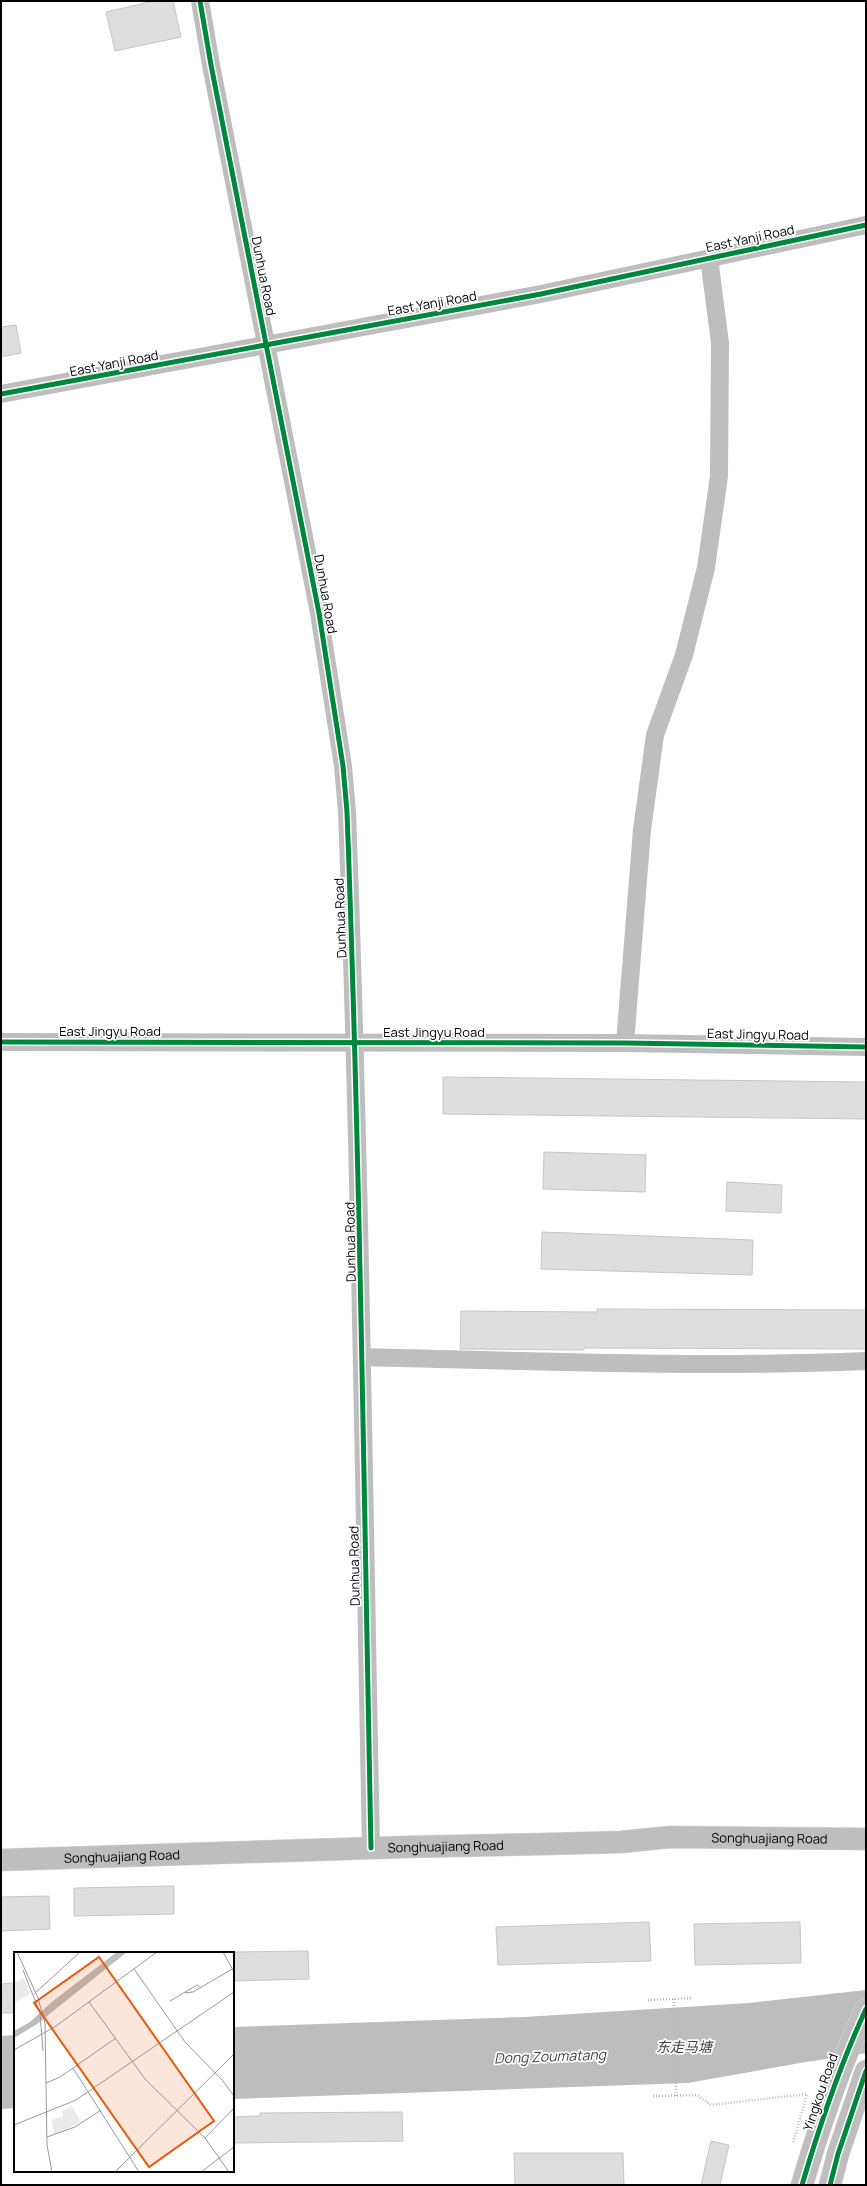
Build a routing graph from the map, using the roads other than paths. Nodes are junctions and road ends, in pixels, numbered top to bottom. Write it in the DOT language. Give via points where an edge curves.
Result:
graph roads {
  1 [pos="200,1"];
  2 [pos="866,225"];
  3 [pos="710,258"];
  4 [pos="266,344"];
  5 [pos="1,394"];
  6 [pos="1,1042"];
  7 [pos="624,1043"];
  8 [pos="356,1044"];
  9 [pos="866,1047"];
  10 [pos="362,1357"];
  11 [pos="866,1361"];
  12 [pos="866,1839"];
  13 [pos="372,1848"];
  14 [pos="1,1860"];
  15 [pos="866,2009"];
  16 [pos="866,2071"];
  17 [pos="802,2185"];
  18 [pos="830,2185"];
  1 -- 4 [label="street, Dunhua Road"];
  2 -- 3 [label="street, East Yanji Road"];
  3 -- 4 [label="street, East Yanji Road" via="541,294"];
  3 -- 7 [label="street" via="720,343 719,476 706,568 684,655 655,735 642,830"];
  4 -- 5 [label="street, East Yanji Road"];
  4 -- 8 [label="street, Dunhua Road" via="319,613 343,766 348,812"];
  6 -- 8 [label="street, East Jingyu Road"];
  7 -- 8 [label="street, East Jingyu Road"];
  7 -- 9 [label="street, East Jingyu Road"];
  8 -- 10 [label="street, Dunhua Road"];
  10 -- 11 [label="street" via="615,1364 777,1365"];
  10 -- 13 [label="street, Dunhua Road"];
  12 -- 13 [label="main road, Songhuajiang Road" via="670,1838 562,1844"];
  13 -- 14 [label="main road, Songhuajiang Road"];
  15 -- 17 [label="main road, Yingkou Road" via="843,2058"];
  16 -- 18 [label="main road"];
}
